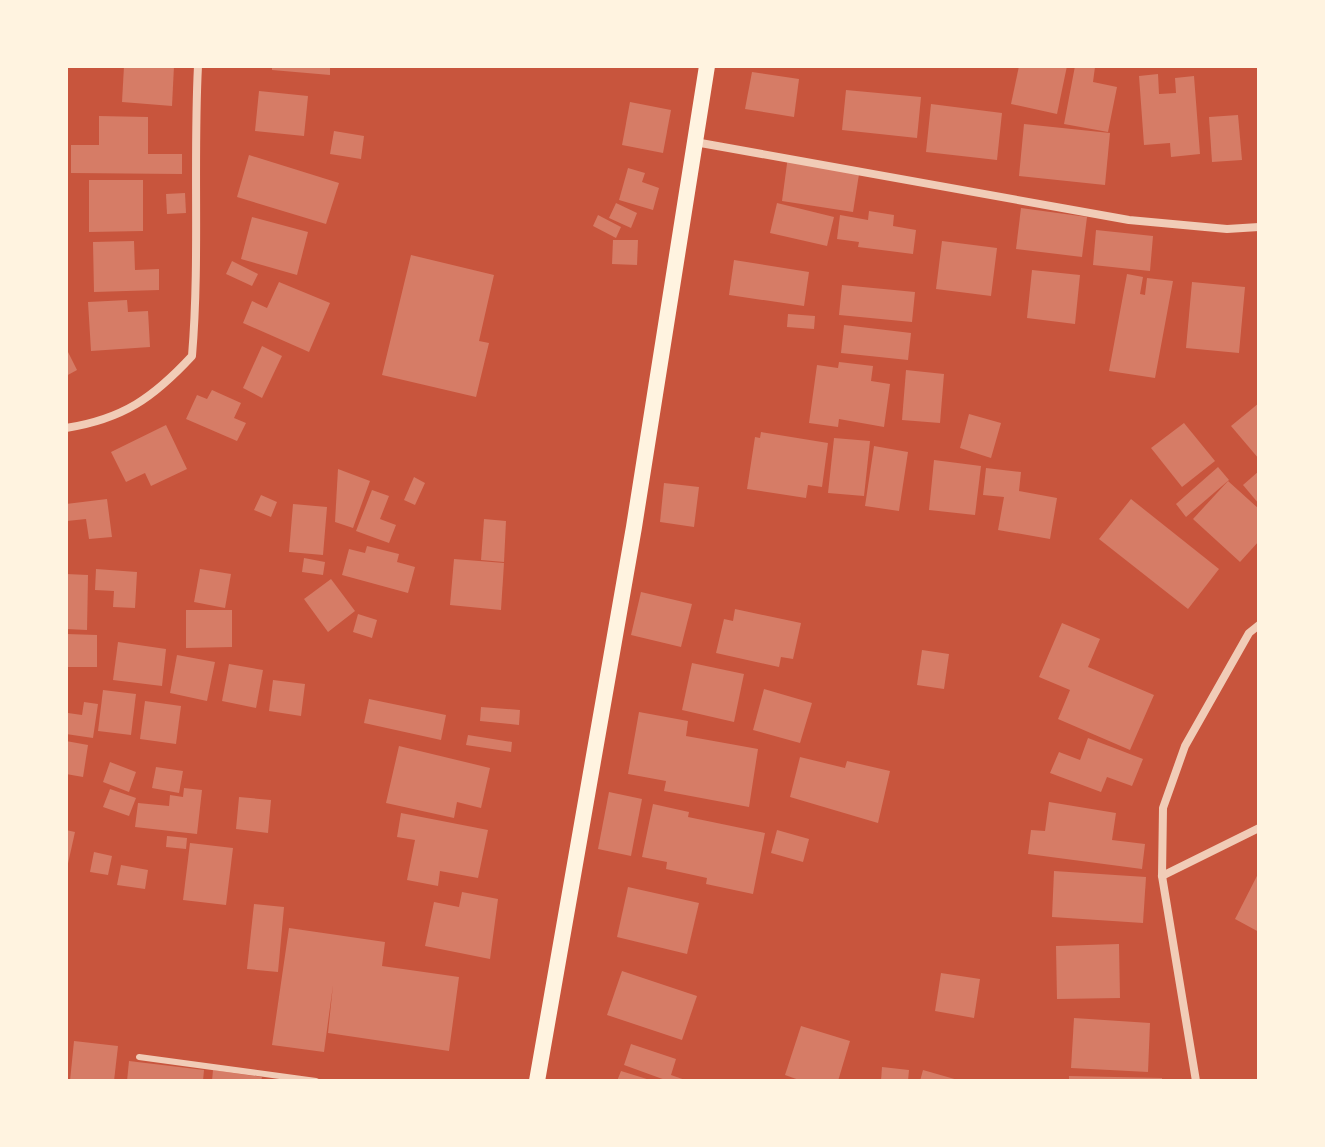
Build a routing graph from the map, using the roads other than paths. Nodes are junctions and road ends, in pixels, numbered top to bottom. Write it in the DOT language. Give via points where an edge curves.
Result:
graph roads {
  1 [pos="198,66"];
  2 [pos="707,66"];
  3 [pos="693,142"];
  4 [pos="1259,227"];
  5 [pos="66,428"];
  6 [pos="1259,625"];
  7 [pos="1259,828"];
  8 [pos="1162,876"];
  9 [pos="139,1057"];
  10 [pos="316,1081"];
  11 [pos="537,1081"];
  12 [pos="1196,1081"];
  1 -- 5 [label="street" via="192,356 147,400 102,422"];
  2 -- 3 [label="main road"];
  3 -- 4 [label="street" via="1129,220"];
  3 -- 11 [label="main road" via="634,527"];
  6 -- 8 [label="street" via="1249,633 1185,746 1163,808"];
  7 -- 8 [label="street"];
  8 -- 12 [label="street"];
  9 -- 10 [label="lane"];
}
